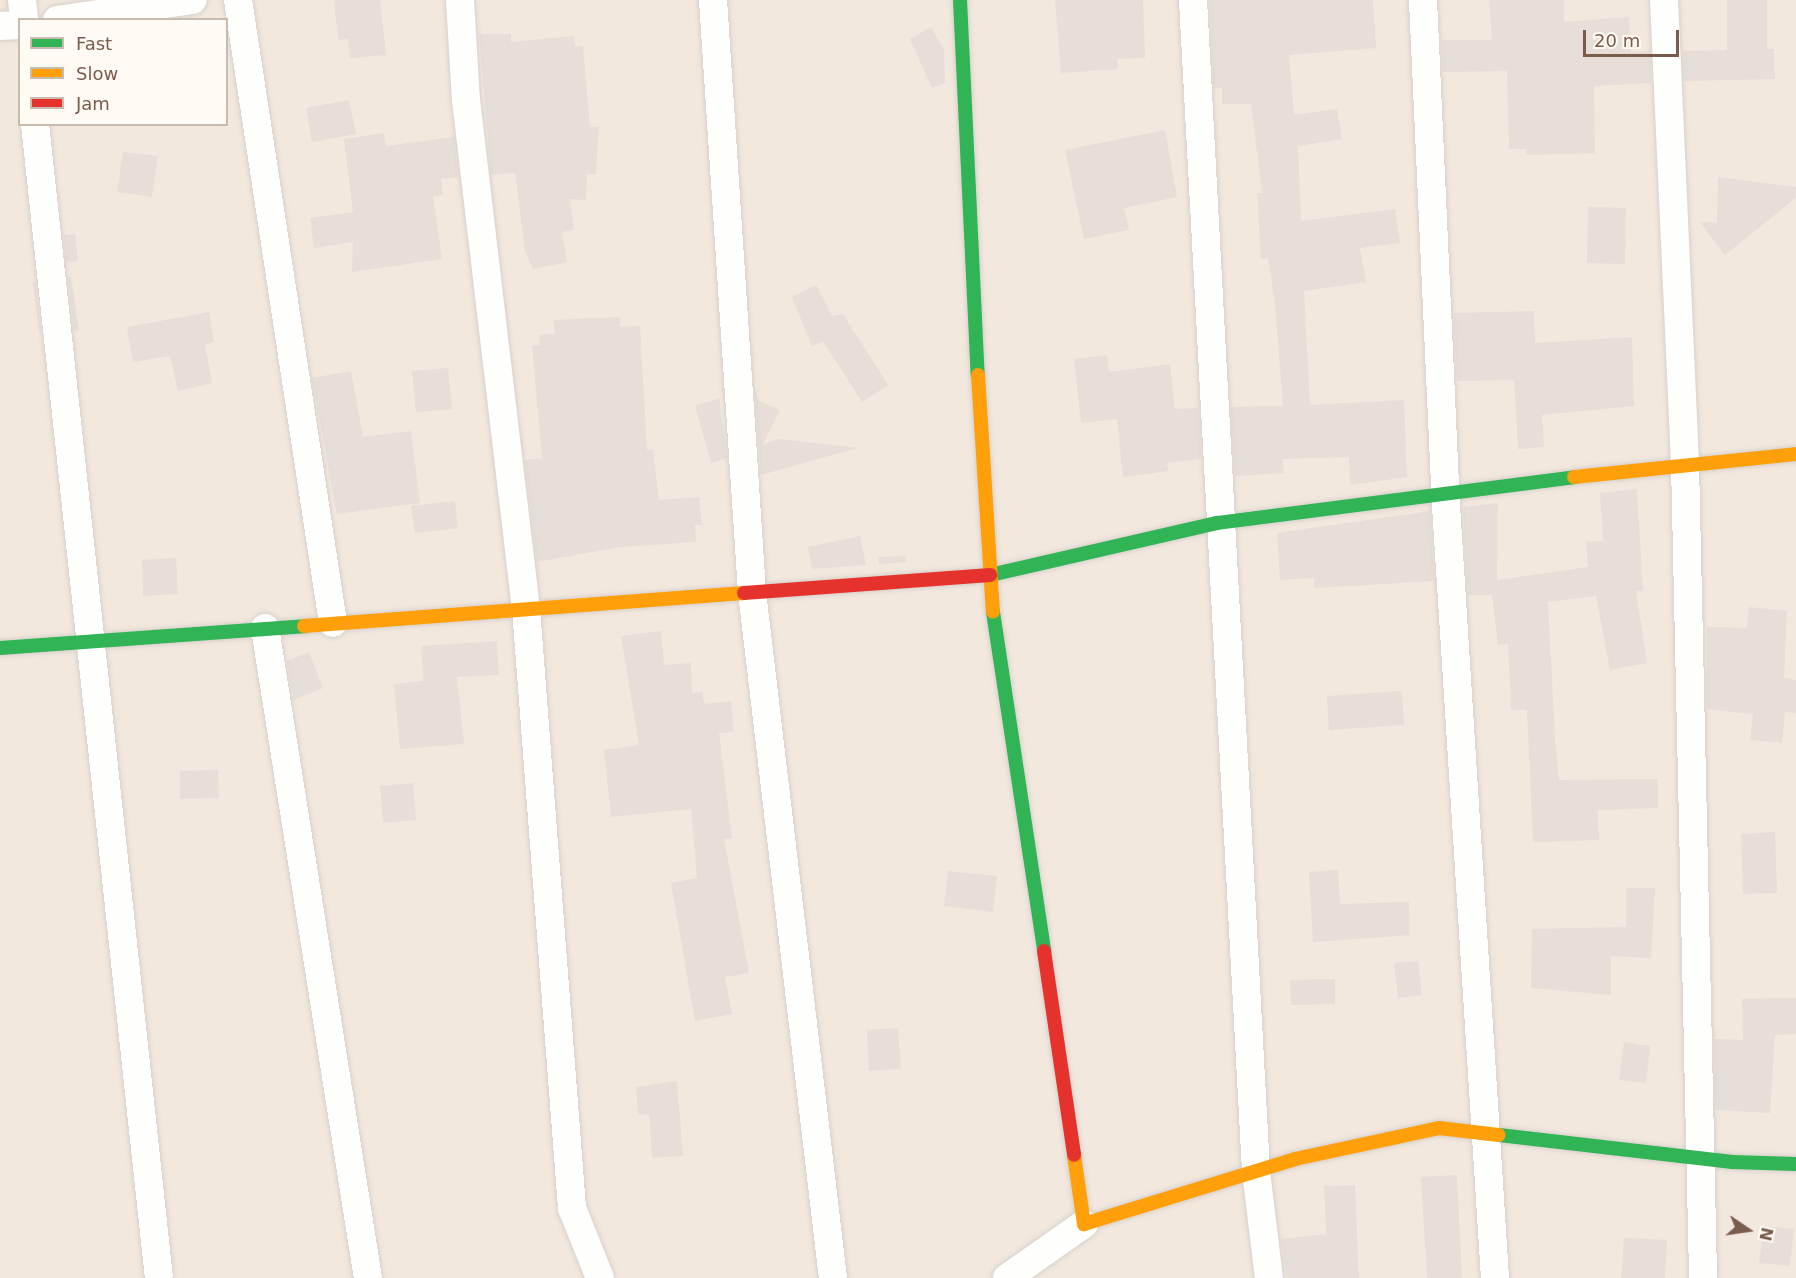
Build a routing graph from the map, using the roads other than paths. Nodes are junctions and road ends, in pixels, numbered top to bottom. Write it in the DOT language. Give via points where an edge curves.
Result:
graph roads {
  1 [pos="22,0"];
  2 [pos="193,0"];
  3 [pos="238,0"];
  4 [pos="460,0"];
  5 [pos="713,0"];
  6 [pos="960,0"];
  7 [pos="1193,0"];
  8 [pos="1423,0"];
  9 [pos="1664,0"];
  10 [pos="24,18"];
  11 [pos="71,18"];
  12 [pos="18,24"];
  13 [pos="0,26"];
  14 [pos="35,126"];
  15 [pos="1796,454"];
  16 [pos="1685,463"];
  17 [pos="1445,490"];
  18 [pos="1217,523"];
  19 [pos="988,575"];
  20 [pos="752,592"];
  21 [pos="526,609"];
  22 [pos="333,623"];
  23 [pos="265,628"];
  24 [pos="89,641"];
  25 [pos="0,648"];
  26 [pos="1485,1133"];
  27 [pos="1701,1158"];
  28 [pos="1796,1164"];
  29 [pos="1256,1171"];
  30 [pos="1084,1224"];
  31 [pos="159,1278"];
  32 [pos="368,1278"];
  33 [pos="600,1278"];
  34 [pos="833,1278"];
  35 [pos="1008,1278"];
  36 [pos="1269,1278"];
  37 [pos="1495,1278"];
  38 [pos="1703,1278"];
  1 -- 10 [label="street"];
  2 -- 11 [label="street"];
  3 -- 22 [label="street"];
  4 -- 21 [label="street" via="466,100"];
  5 -- 20 [label="street"];
  6 -- 19 [label="street"];
  7 -- 18 [label="street"];
  8 -- 17 [label="street"];
  9 -- 16 [label="street"];
  12 -- 13 [label="street"];
  14 -- 24 [label="street"];
  15 -- 16 [label="street"];
  16 -- 17 [label="street"];
  16 -- 27 [label="street"];
  17 -- 18 [label="street"];
  17 -- 26 [label="street"];
  18 -- 19 [label="street"];
  18 -- 29 [label="street"];
  19 -- 20 [label="street"];
  19 -- 30 [label="street"];
  20 -- 21 [label="street"];
  20 -- 34 [label="street"];
  21 -- 22 [label="street"];
  21 -- 33 [label="street" via="572,1208"];
  22 -- 23 [label="street"];
  23 -- 24 [label="street"];
  23 -- 32 [label="street"];
  24 -- 25 [label="street"];
  24 -- 31 [label="street"];
  26 -- 27 [label="street"];
  26 -- 29 [label="street" via="1439,1128"];
  26 -- 37 [label="street"];
  27 -- 28 [label="street"];
  27 -- 38 [label="street"];
  29 -- 30 [label="street"];
  29 -- 36 [label="street"];
  30 -- 35 [label="street"];
}
